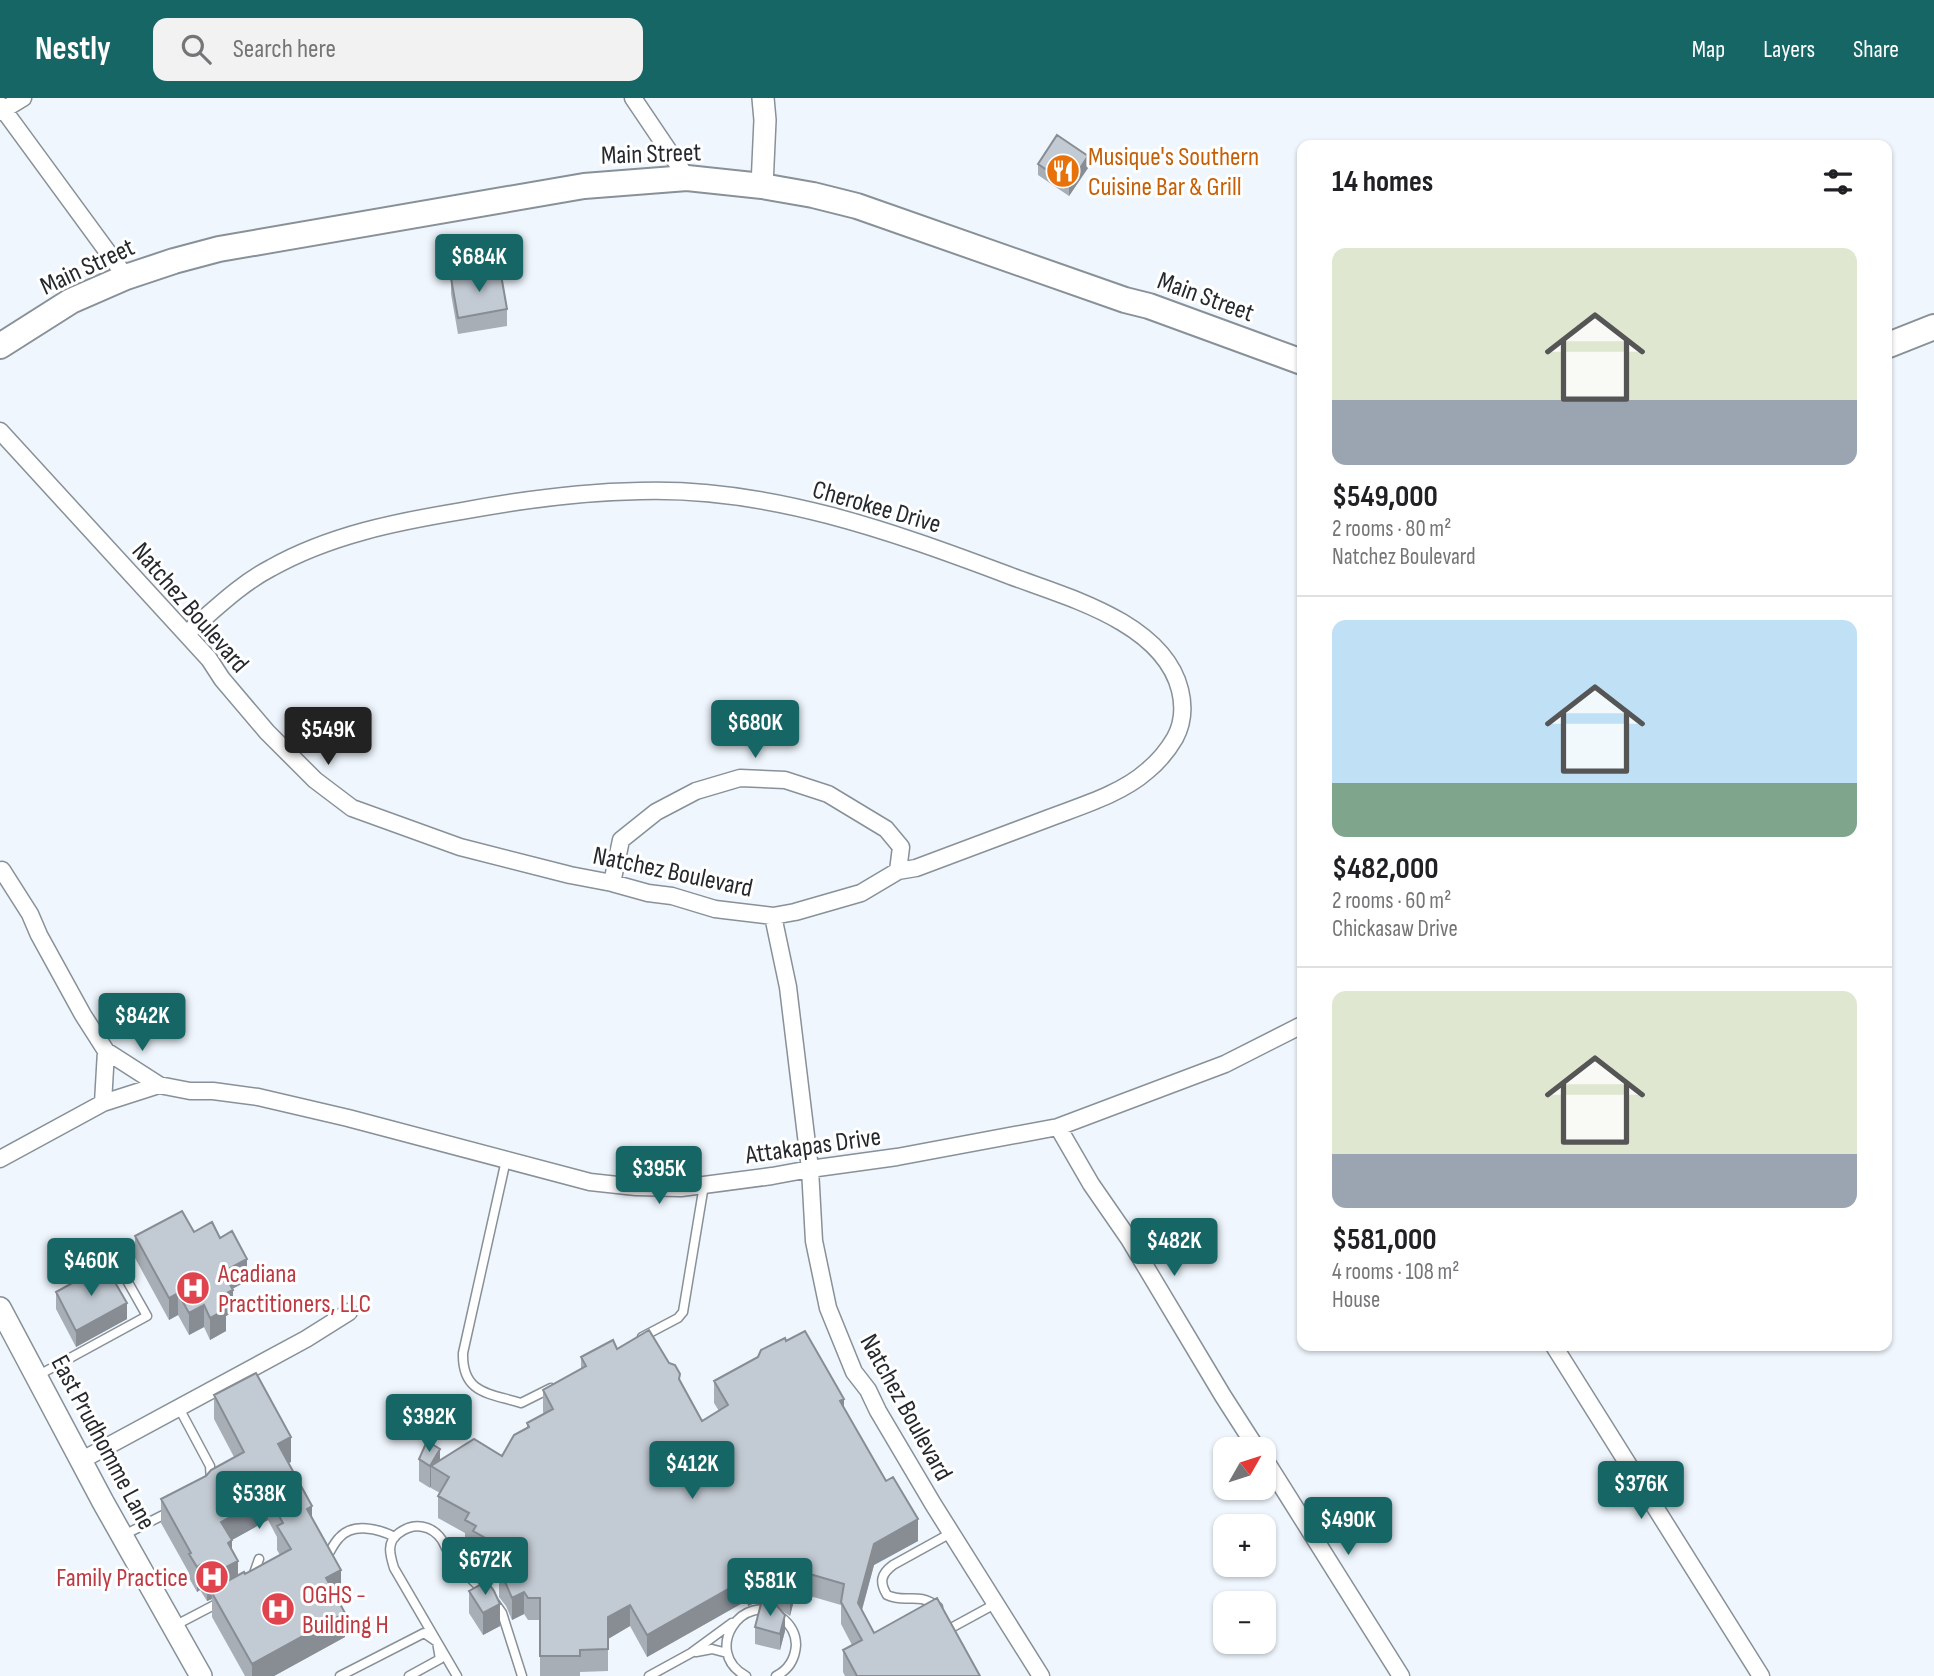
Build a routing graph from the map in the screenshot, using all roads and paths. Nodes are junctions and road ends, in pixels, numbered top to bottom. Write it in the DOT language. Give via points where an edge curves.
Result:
graph roads {
  1 [pos="23,98"];
  2 [pos="633,98"];
  3 [pos="763,98"];
  4 [pos="1,109"];
  5 [pos="687,178"];
  6 [pos="762,186"];
  7 [pos="126,277"];
  8 [pos="1934,327"];
  9 [pos="1892,344"];
  10 [pos="0,346"];
  11 [pos="1297,360"];
  12 [pos="0,431"];
  13 [pos="186,634"];
  14 [pos="2,870"];
  15 [pos="898,871"];
  16 [pos="612,883"];
  17 [pos="774,916"];
  18 [pos="1297,1028"];
  19 [pos="106,1051"];
  20 [pos="159,1085"];
  21 [pos="103,1103"];
  22 [pos="1058,1127"];
  23 [pos="0,1159"];
  24 [pos="506,1160"];
  25 [pos="810,1169"];
  26 [pos="705,1185"];
  27 [pos="125,1278"];
  28 [pos="0,1308"];
  29 [pos="349,1312"];
  30 [pos="634,1342"];
  31 [pos="1557,1351"];
  32 [pos="37,1376"];
  33 [pos="561,1382"];
  34 [pos="179,1408"];
  35 [pos="1249,1437"];
  36 [pos="82,1460"];
  37 [pos="1276,1477"];
  38 [pos="210,1487"];
  39 [pos="180,1506"];
  40 [pos="951,1534"];
  41 [pos="122,1536"];
  42 [pos="395,1537"];
  43 [pos="329,1553"];
  44 [pos="259,1559"];
  45 [pos="250,1586"];
  46 [pos="228,1597"];
  47 [pos="995,1604"];
  48 [pos="736,1620"];
  49 [pos="948,1621"];
  50 [pos="173,1627"];
  51 [pos="958,1640"];
  52 [pos="438,1642"];
  53 [pos="691,1653"];
  54 [pos="727,1653"];
  55 [pos="201,1676"];
  56 [pos="340,1676"];
  57 [pos="409,1676"];
  58 [pos="457,1676"];
  59 [pos="522,1676"];
  60 [pos="649,1676"];
  61 [pos="746,1676"];
  62 [pos="776,1676"];
  63 [pos="1041,1676"];
  64 [pos="1401,1676"];
  65 [pos="1761,1676"];
  1 -- 4 [label="street"];
  2 -- 5 [label="street"];
  3 -- 6 [label="street"];
  4 -- 7 [label="street"];
  5 -- 6 [label="main road, Main Street"];
  5 -- 7 [label="main road, Main Street" via="584,186 219,249"];
  6 -- 11 [label="main road, Main Street" via="857,206"];
  7 -- 10 [label="main road, Main Street" via="71,301"];
  8 -- 9 [label="main road"];
  12 -- 13 [label="street, Natchez Boulevard"];
  13 -- 15 [label="street, Cherokee Drive" via="268,569 352,534 418,518 554,496 690,491 780,505 912,540 1084,603 1125,623 1161,652 1174,671 1183,716 1163,756 1147,772 1087,804"];
  13 -- 16 [label="street, Natchez Boulevard" via="267,732 315,780 352,808 460,847"];
  14 -- 19 [label="street"];
  15 -- 16 [label="street" via="901,847 886,829 828,794 785,780 740,778 686,796 656,812 621,840"];
  15 -- 17 [label="street, Cherokee Drive" via="861,894"];
  16 -- 17 [label="street, Natchez Boulevard" via="715,909"];
  17 -- 25 [label="street, Natchez Boulevard" via="788,987"];
  18 -- 22 [label="street, Attakapas Drive" via="1225,1064"];
  19 -- 20 [label="street"];
  19 -- 21 [label="street"];
  20 -- 21 [label="street, Attakapas Drive"];
  20 -- 24 [label="street, Attakapas Drive" via="258,1097"];
  21 -- 23 [label="street, Attakapas Drive"];
  22 -- 25 [label="street, Attakapas Drive"];
  22 -- 35 [label="street"];
  24 -- 26 [label="street, Attakapas Drive" via="590,1182 636,1187"];
  24 -- 33 [label="lane" via="463,1368 476,1388 521,1403"];
  25 -- 26 [label="street, Attakapas Drive"];
  25 -- 40 [label="street, Natchez Boulevard" via="814,1241 828,1308 855,1371"];
  26 -- 30 [label="lane" via="683,1312"];
  27 -- 32 [label="lane" via="147,1316"];
  28 -- 32 [label="street, East Prudhomme Lane"];
  29 -- 34 [label="street"];
  31 -- 65 [label="street"];
  32 -- 36 [label="street, East Prudhomme Lane"];
  34 -- 36 [label="street"];
  34 -- 38 [label="lane" via="210,1466"];
  36 -- 41 [label="street, East Prudhomme Lane"];
  37 -- 64 [label="street"];
  39 -- 41 [label="lane"];
  40 -- 47 [label="street, Natchez Boulevard"];
  40 -- 49 [label="lane" via="893,1565 881,1578 887,1595 929,1600"];
  41 -- 50 [label="street, East Prudhomme Lane"];
  42 -- 43 [label="lane" via="365,1528 351,1531 340,1536"];
  42 -- 52 [label="lane" via="389,1554 394,1568"];
  42 -- 59 [label="lane" via="411,1527 433,1530 454,1561 499,1608"];
  44 -- 45 [label="lane"];
  46 -- 50 [label="lane"];
  47 -- 49 [label="lane"];
  47 -- 63 [label="street, Natchez Boulevard"];
  48 -- 53 [label="lane"];
  48 -- 54 [label="lane" via="729,1630"];
  48 -- 62 [label="lane" via="763,1610 787,1621 796,1642 795,1653"];
  49 -- 51 [label="lane"];
  50 -- 55 [label="street, East Prudhomme Lane"];
  52 -- 56 [label="lane" via="424,1633"];
  52 -- 57 [label="lane" via="440,1659"];
  52 -- 58 [label="lane"];
  53 -- 54 [label="lane" via="712,1649"];
  53 -- 60 [label="lane"];
  54 -- 61 [label="lane"];
}
